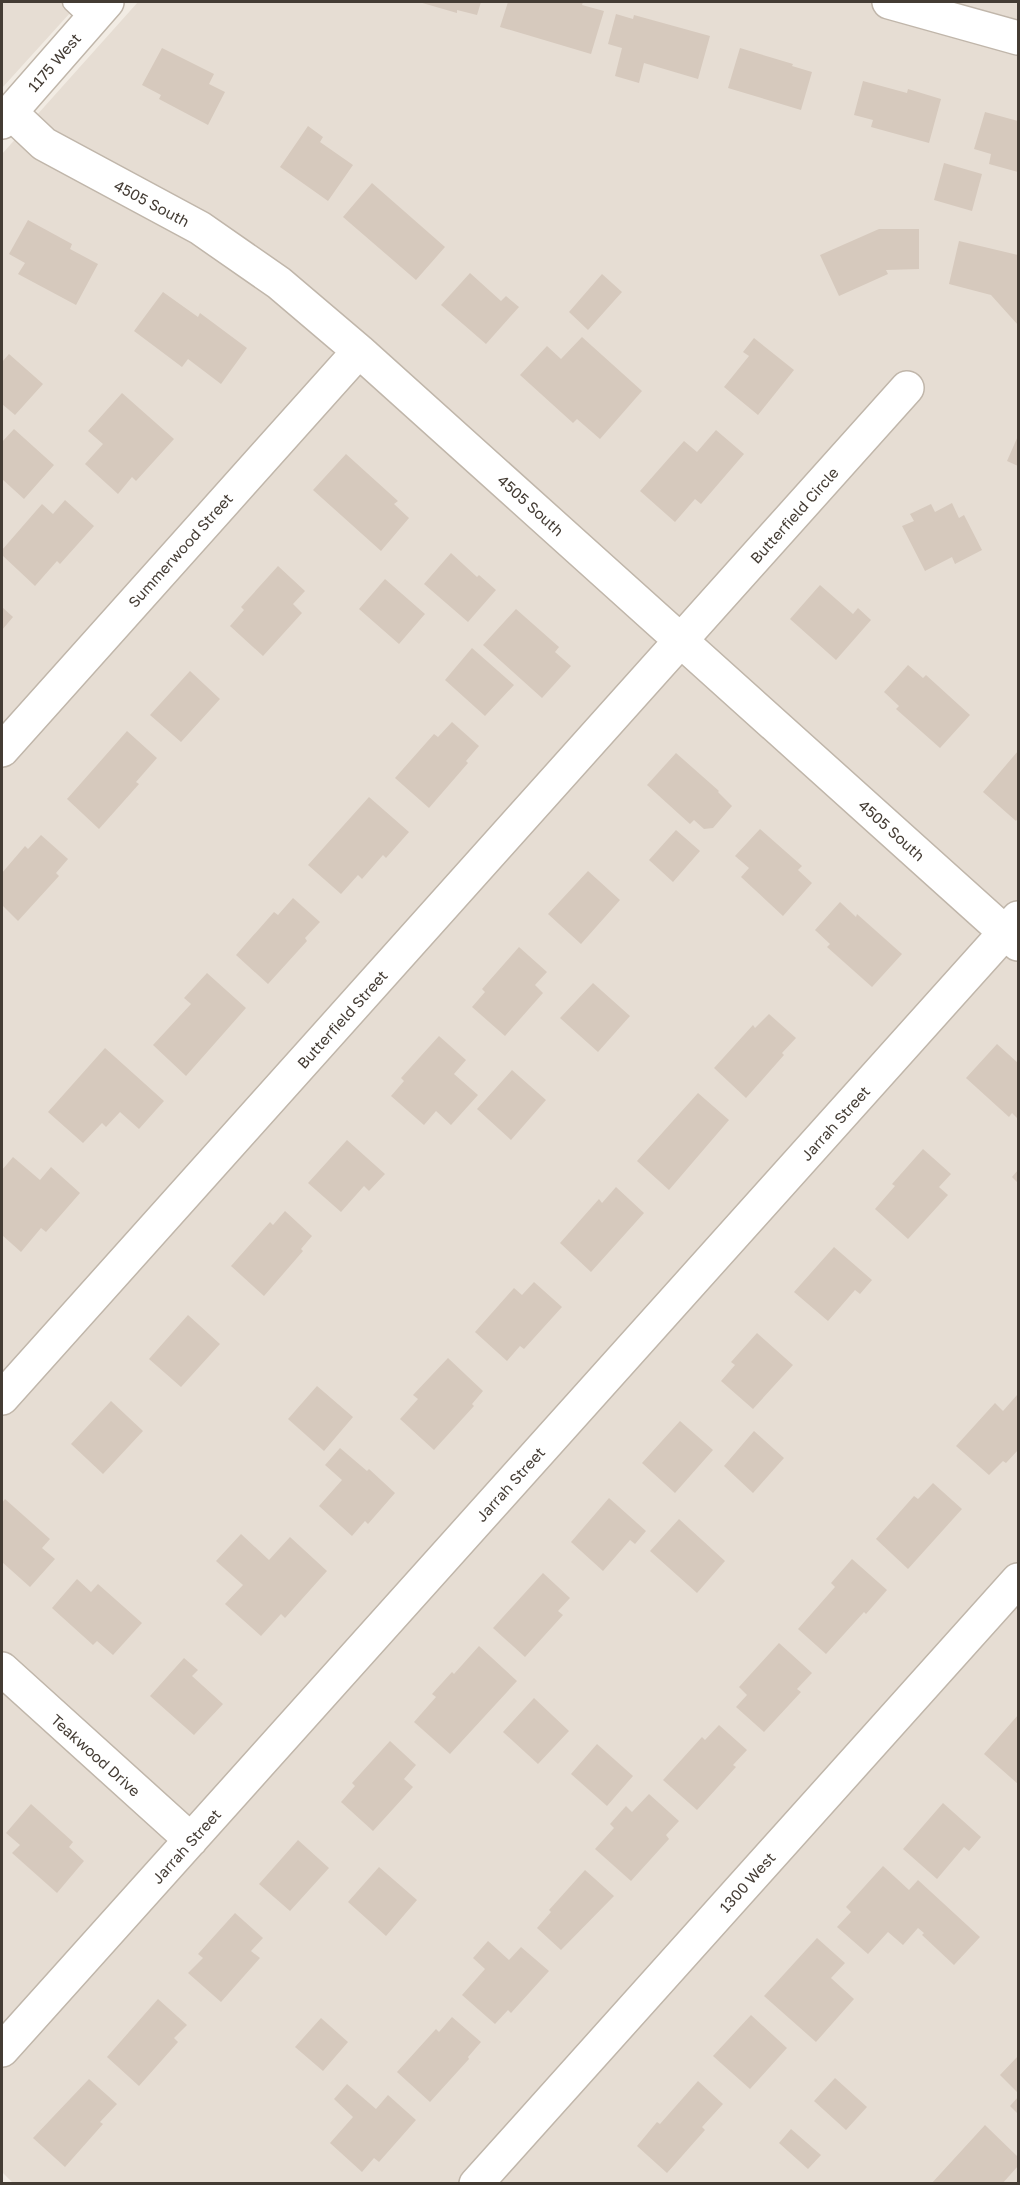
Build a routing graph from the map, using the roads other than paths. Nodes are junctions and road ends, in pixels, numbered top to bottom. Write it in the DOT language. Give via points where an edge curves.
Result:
graph roads {
  1 [pos="889,2"];
  2 [pos="90,8"];
  3 [pos="1018,38"];
  4 [pos="6,117"];
  5 [pos="359,351"];
  6 [pos="907,388"];
  7 [pos="682,641"];
  8 [pos="2,750"];
  9 [pos="1014,931"];
  10 [pos="2,1398"];
  11 [pos="1018,1580"];
  12 [pos="2,1670"];
  13 [pos="191,1840"];
  14 [pos="2,2049"];
  15 [pos="476,2184"];
  1 -- 3 [label="street"];
  2 -- 4 [label="street, 1175 West"];
  4 -- 5 [label="street, 4505 South" via="44,144 200,228 279,283"];
  5 -- 7 [label="street, 4505 South"];
  5 -- 8 [label="street, Summerwood Street"];
  6 -- 7 [label="street, Butterfield Circle"];
  7 -- 9 [label="street, 4505 South"];
  7 -- 10 [label="street, Butterfield Street"];
  9 -- 13 [label="street, Jarrah Street"];
  11 -- 15 [label="street, 1300 West"];
  12 -- 13 [label="street, Teakwood Drive"];
  13 -- 14 [label="street, Jarrah Street"];
}
